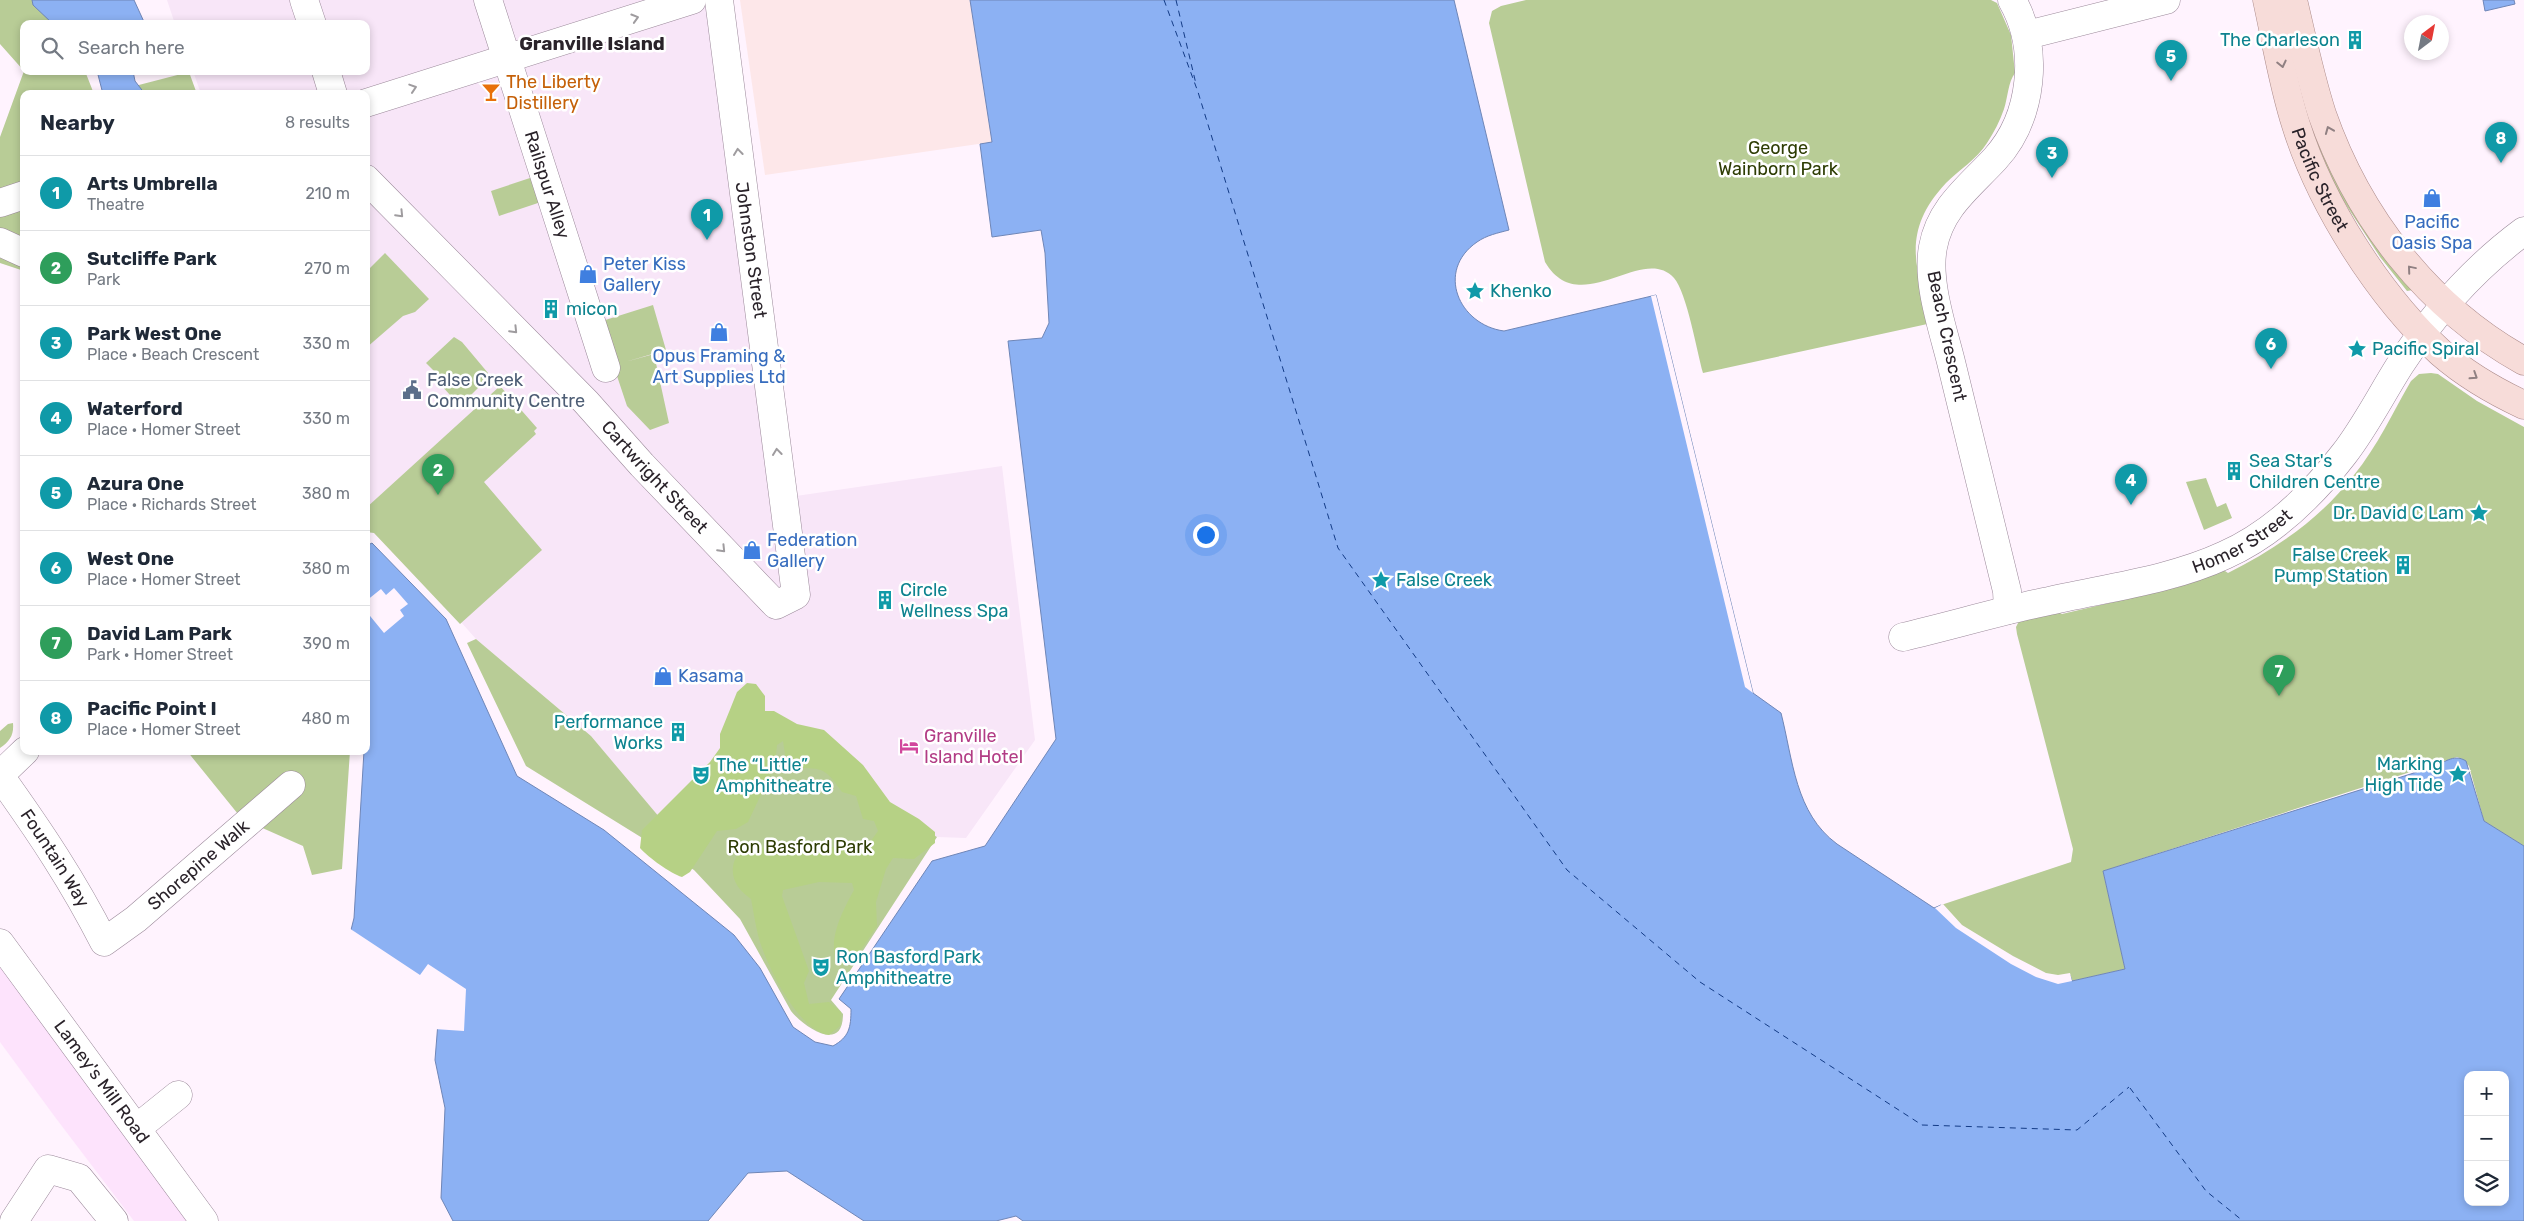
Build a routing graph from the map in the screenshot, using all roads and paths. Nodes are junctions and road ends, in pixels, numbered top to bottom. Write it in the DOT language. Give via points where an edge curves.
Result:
graph roads {
  1 [pos="304,0"];
  2 [pos="488,0"];
  3 [pos="692,0"];
  4 [pos="719,0"];
  5 [pos="2012,0"];
  6 [pos="2166,0"];
  7 [pos="2266,0"];
  8 [pos="2293,0"];
  9 [pos="311,20"];
  10 [pos="2027,35"];
  11 [pos="507,58"];
  12 [pos="327,75"];
  13 [pos="332,90"];
  14 [pos="370,102"];
  15 [pos="370,183"];
  16 [pos="20,196"];
  17 [pos="0,203"];
  18 [pos="2524,231"];
  19 [pos="0,242"];
  20 [pos="20,251"];
  21 [pos="2445,304"];
  22 [pos="2423,333"];
  23 [pos="2524,361"];
  24 [pos="606,368"];
  25 [pos="2524,405"];
  26 [pos="783,500"];
  27 [pos="2008,610"];
  28 [pos="1904,637"];
  29 [pos="21,755"];
  30 [pos="0,776"];
  31 [pos="290,785"];
  32 [pos="104,942"];
  33 [pos="0,943"];
  34 [pos="178,1095"];
  35 [pos="136,1128"];
  36 [pos="14,1221"];
  37 [pos="114,1221"];
  38 [pos="204,1221"];
  1 -- 9 [label="street"];
  2 -- 11 [label="street, Railspur Alley"];
  11 -- 3 [label="street, one-way"];
  26 -- 4 [label="street, Johnston Street, one-way"];
  5 -- 10 [label="street, Beach Crescent"];
  6 -- 10 [label="street"];
  7 -- 22 [label="main road, Pacific Street, one-way" via="2296,126 2336,215 2389,296"];
  21 -- 8 [label="main road, Pacific Street, one-way" via="2394,248 2362,200 2345,167 2315,90"];
  10 -- 27 [label="street, Beach Crescent" via="2028,79 2015,128 1995,159 1954,201 1938,231 1931,259 1940,316 2008,591"];
  14 -- 11 [label="street, one-way"];
  11 -- 24 [label="street, Railspur Alley"];
  12 -- 13 [label="street"];
  15 -- 26 [label="street, Cartwright Street, one-way" via="586,402 776,605 796,595"];
  16 -- 17 [label="street"];
  18 -- 21 [label="street, Homer Street" via="2468,278"];
  19 -- 20 [label="street"];
  21 -- 22 [label="street, Homer Street"];
  21 -- 23 [label="main road, Pacific Street" via="2465,323"];
  22 -- 25 [label="main road, Pacific Street, one-way" via="2441,353"];
  22 -- 27 [label="street, Homer Street" via="2331,470 2298,504 2243,546 2178,572"];
  27 -- 28 [label="street, Homer Street"];
  29 -- 30 [label="street"];
  30 -- 32 [label="street, Fountain Way" via="49,843"];
  31 -- 32 [label="street, Shorepine Walk" via="278,799"];
  33 -- 35 [label="street, Lamey's Mill Road"];
  34 -- 35 [label="street"];
  35 -- 38 [label="street, Lamey's Mill Road"];
  36 -- 37 [label="street" via="48,1169 79,1178"];
}
